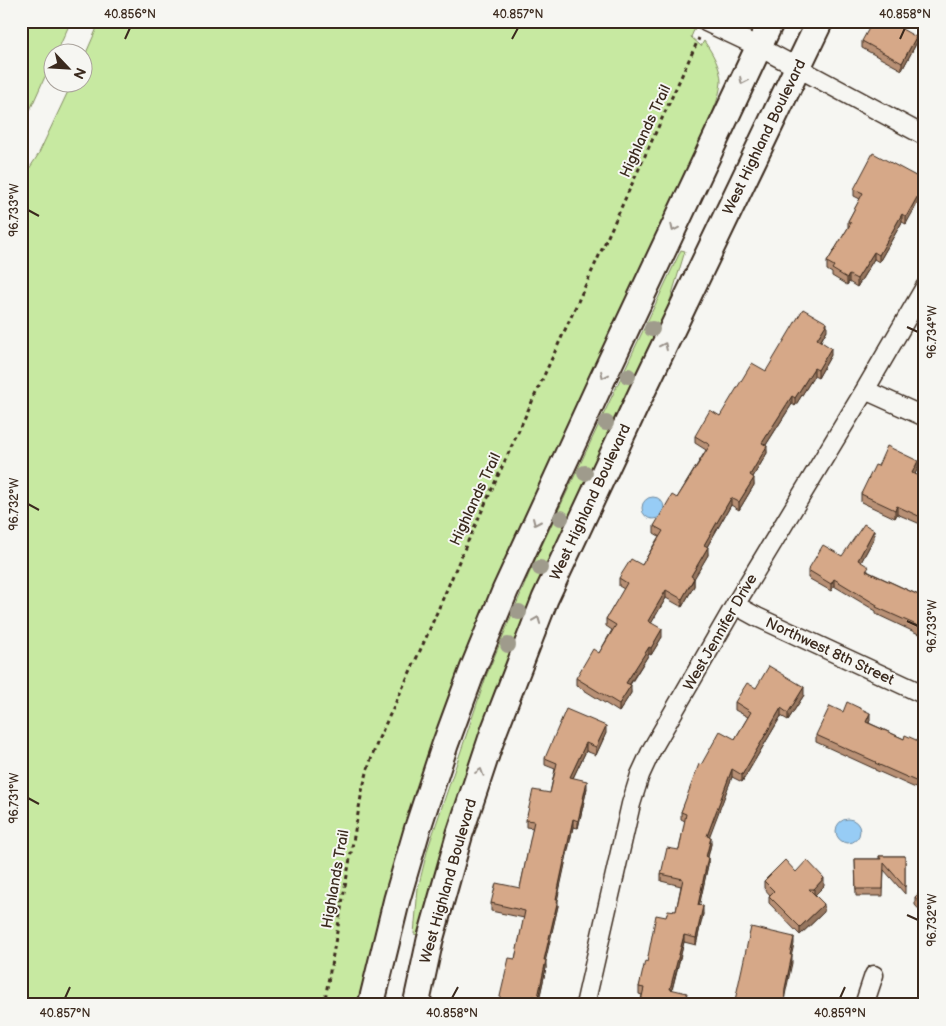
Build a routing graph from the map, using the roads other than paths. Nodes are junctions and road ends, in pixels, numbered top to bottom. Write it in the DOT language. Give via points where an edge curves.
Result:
graph roads {
  1 [pos="772,21"];
  2 [pos="820,21"];
  3 [pos="706,22"];
  4 [pos="759,47"];
  5 [pos="798,67"];
  6 [pos="925,136"];
  7 [pos="925,287"];
  8 [pos="865,390"];
  9 [pos="925,417"];
  10 [pos="735,606"];
  11 [pos="925,695"];
  12 [pos="874,975"];
  13 [pos="371,1005"];
  14 [pos="416,1005"];
  15 [pos="585,1005"];
  16 [pos="864,1005"];
  1 -- 4 [label="main road"];
  2 -- 5 [label="main road, West Highland Boulevard"];
  3 -- 4 [label="street"];
  4 -- 5 [label="street"];
  4 -- 13 [label="main road, one-way" via="504,591 444,745 397,899"];
  5 -- 6 [label="street"];
  14 -- 5 [label="main road, West Highland Boulevard, one-way" via="430,940 460,833 494,731 545,600"];
  7 -- 8 [label="street, West Jennifer Drive"];
  8 -- 9 [label="street"];
  8 -- 10 [label="street, West Jennifer Drive"];
  10 -- 11 [label="street, Northwest 8th Street"];
  10 -- 15 [label="street, West Jennifer Drive" via="652,749 640,776"];
  12 -- 16 [label="street"];
}
